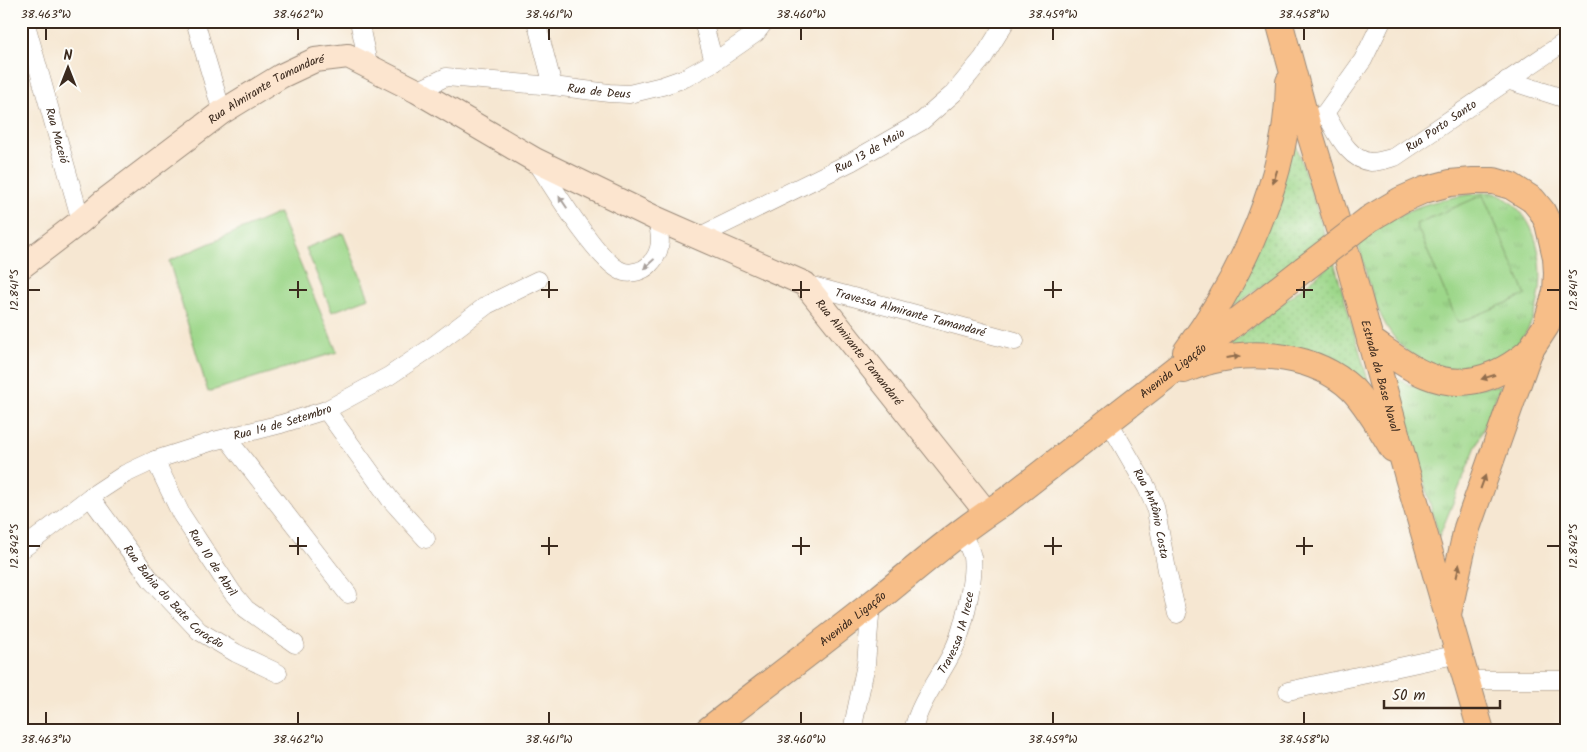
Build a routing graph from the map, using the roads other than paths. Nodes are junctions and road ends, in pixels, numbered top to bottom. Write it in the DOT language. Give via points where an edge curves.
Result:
graph roads {
  1 [pos="25,21"];
  2 [pos="195,21"];
  3 [pos="359,21"];
  4 [pos="536,21"];
  5 [pos="703,21"];
  6 [pos="765,21"];
  7 [pos="1006,21"];
  8 [pos="1279,21"];
  9 [pos="1382,21"];
  10 [pos="1566,41"];
  11 [pos="1289,60"];
  12 [pos="714,62"];
  13 [pos="369,68"];
  14 [pos="1507,80"];
  15 [pos="553,86"];
  16 [pos="416,91"];
  17 [pos="1566,99"];
  18 [pos="222,112"];
  19 [pos="1314,124"];
  20 [pos="1284,142"];
  21 [pos="535,160"];
  22 [pos="657,219"];
  23 [pos="81,221"];
  24 [pos="698,236"];
  25 [pos="21,267"];
  26 [pos="538,280"];
  27 [pos="805,284"];
  28 [pos="1370,340"];
  29 [pos="1015,341"];
  30 [pos="1529,352"];
  31 [pos="1169,375"];
  32 [pos="326,410"];
  33 [pos="1109,422"];
  34 [pos="227,438"];
  35 [pos="154,460"];
  36 [pos="1408,477"];
  37 [pos="90,497"];
  38 [pos="987,513"];
  39 [pos="961,532"];
  40 [pos="426,540"];
  41 [pos="21,550"];
  42 [pos="348,594"];
  43 [pos="871,604"];
  44 [pos="1177,614"];
  45 [pos="1448,614"];
  46 [pos="295,644"];
  47 [pos="1459,654"];
  48 [pos="278,673"];
  49 [pos="1466,680"];
  50 [pos="1566,680"];
  51 [pos="1288,691"];
  52 [pos="707,731"];
  53 [pos="852,731"];
  54 [pos="913,731"];
  55 [pos="1482,731"];
  1 -- 23 [label="street, Rua Maceió"];
  2 -- 18 [label="street"];
  3 -- 13 [label="street"];
  4 -- 15 [label="street"];
  5 -- 12 [label="street"];
  6 -- 12 [label="street, Rua de Deus" via="756,33"];
  7 -- 24 [label="street, Rua 13 de Maio" via="983,58 954,93 922,121 851,162"];
  8 -- 11 [label="main road, Estrada da Base Naval"];
  9 -- 19 [label="street" via="1363,60"];
  10 -- 14 [label="street, Rua Porto Santo"];
  11 -- 19 [label="main road, Estrada da Base Naval"];
  11 -- 20 [label="main road"];
  12 -- 15 [label="street, Rua de Deus" via="685,78 629,94"];
  13 -- 16 [label="main road, Rua Almirante Tamandaré"];
  13 -- 18 [label="main road, Rua Almirante Tamandaré" via="348,56 315,60 281,76"];
  14 -- 17 [label="street"];
  14 -- 19 [label="street, Rua Porto Santo" via="1394,157 1380,161 1370,162 1354,155"];
  15 -- 16 [label="street, Rua de Deus" via="446,77"];
  16 -- 21 [label="main road, Rua Almirante Tamandaré"];
  18 -- 23 [label="main road, Rua Almirante Tamandaré"];
  19 -- 20 [label="main road" via="1303,134 1293,135"];
  19 -- 28 [label="main road, Estrada da Base Naval"];
  20 -- 31 [label="main road, one-way" via="1266,203 1232,278"];
  21 -- 22 [label="main road, Rua Almirante Tamandaré"];
  22 -- 21 [label="street, Rua Almirante Tamandaré, one-way" via="660,249 647,268 623,272 591,242"];
  22 -- 24 [label="main road, Rua Almirante Tamandaré"];
  23 -- 25 [label="main road, Rua Almirante Tamandaré"];
  24 -- 27 [label="main road, Rua Almirante Tamandaré"];
  26 -- 32 [label="street, Rua 14 de Setembro" via="486,305 389,376"];
  27 -- 29 [label="street, Travessa Almirante Tamandaré"];
  27 -- 38 [label="main road, Rua Almirante Tamandaré"];
  30 -- 28 [label="main road, Avenida Ligação, one-way" via="1494,375 1475,381 1451,382 1426,376"];
  28 -- 36 [label="main road, Estrada da Base Naval"];
  30 -- 31 [label="main road, Avenida Ligação, bridge" via="1546,326 1556,292 1556,256 1548,223 1533,200 1511,186 1494,181 1473,181 1424,190 1369,219"];
  45 -- 30 [label="main road, Avenida Ligação, one-way" via="1467,528"];
  31 -- 33 [label="main road, Avenida Ligação"];
  31 -- 36 [label="main road, one-way" via="1234,356 1259,355 1309,364 1332,374 1352,389"];
  32 -- 34 [label="street, Rua 14 de Setembro"];
  32 -- 40 [label="street" via="390,499"];
  33 -- 38 [label="main road, Avenida Ligação"];
  33 -- 44 [label="street, Rua Antônio Costa" via="1156,506"];
  34 -- 35 [label="street, Rua 14 de Setembro"];
  34 -- 42 [label="street"];
  35 -- 37 [label="street, Rua 14 de Setembro"];
  35 -- 46 [label="street, Rua 10 de Abril" via="181,514 232,592 246,609"];
  36 -- 45 [label="main road, Estrada da Base Naval"];
  37 -- 41 [label="street, Rua 14 de Setembro"];
  37 -- 48 [label="street, Rua Bahia do Bate Coração" via="151,580 199,631"];
  38 -- 39 [label="main road, Avenida Ligação"];
  39 -- 43 [label="main road, Avenida Ligação"];
  39 -- 54 [label="street, Travessa 1A Irece" via="973,567 963,626"];
  43 -- 52 [label="main road, Avenida Ligação"];
  43 -- 53 [label="street" via="866,664"];
  45 -- 47 [label="main road, Estrada da Base Naval"];
  47 -- 49 [label="main road, Estrada da Base Naval"];
  47 -- 51 [label="street"];
  49 -- 50 [label="street"];
  49 -- 55 [label="main road, Estrada da Base Naval"];
}
